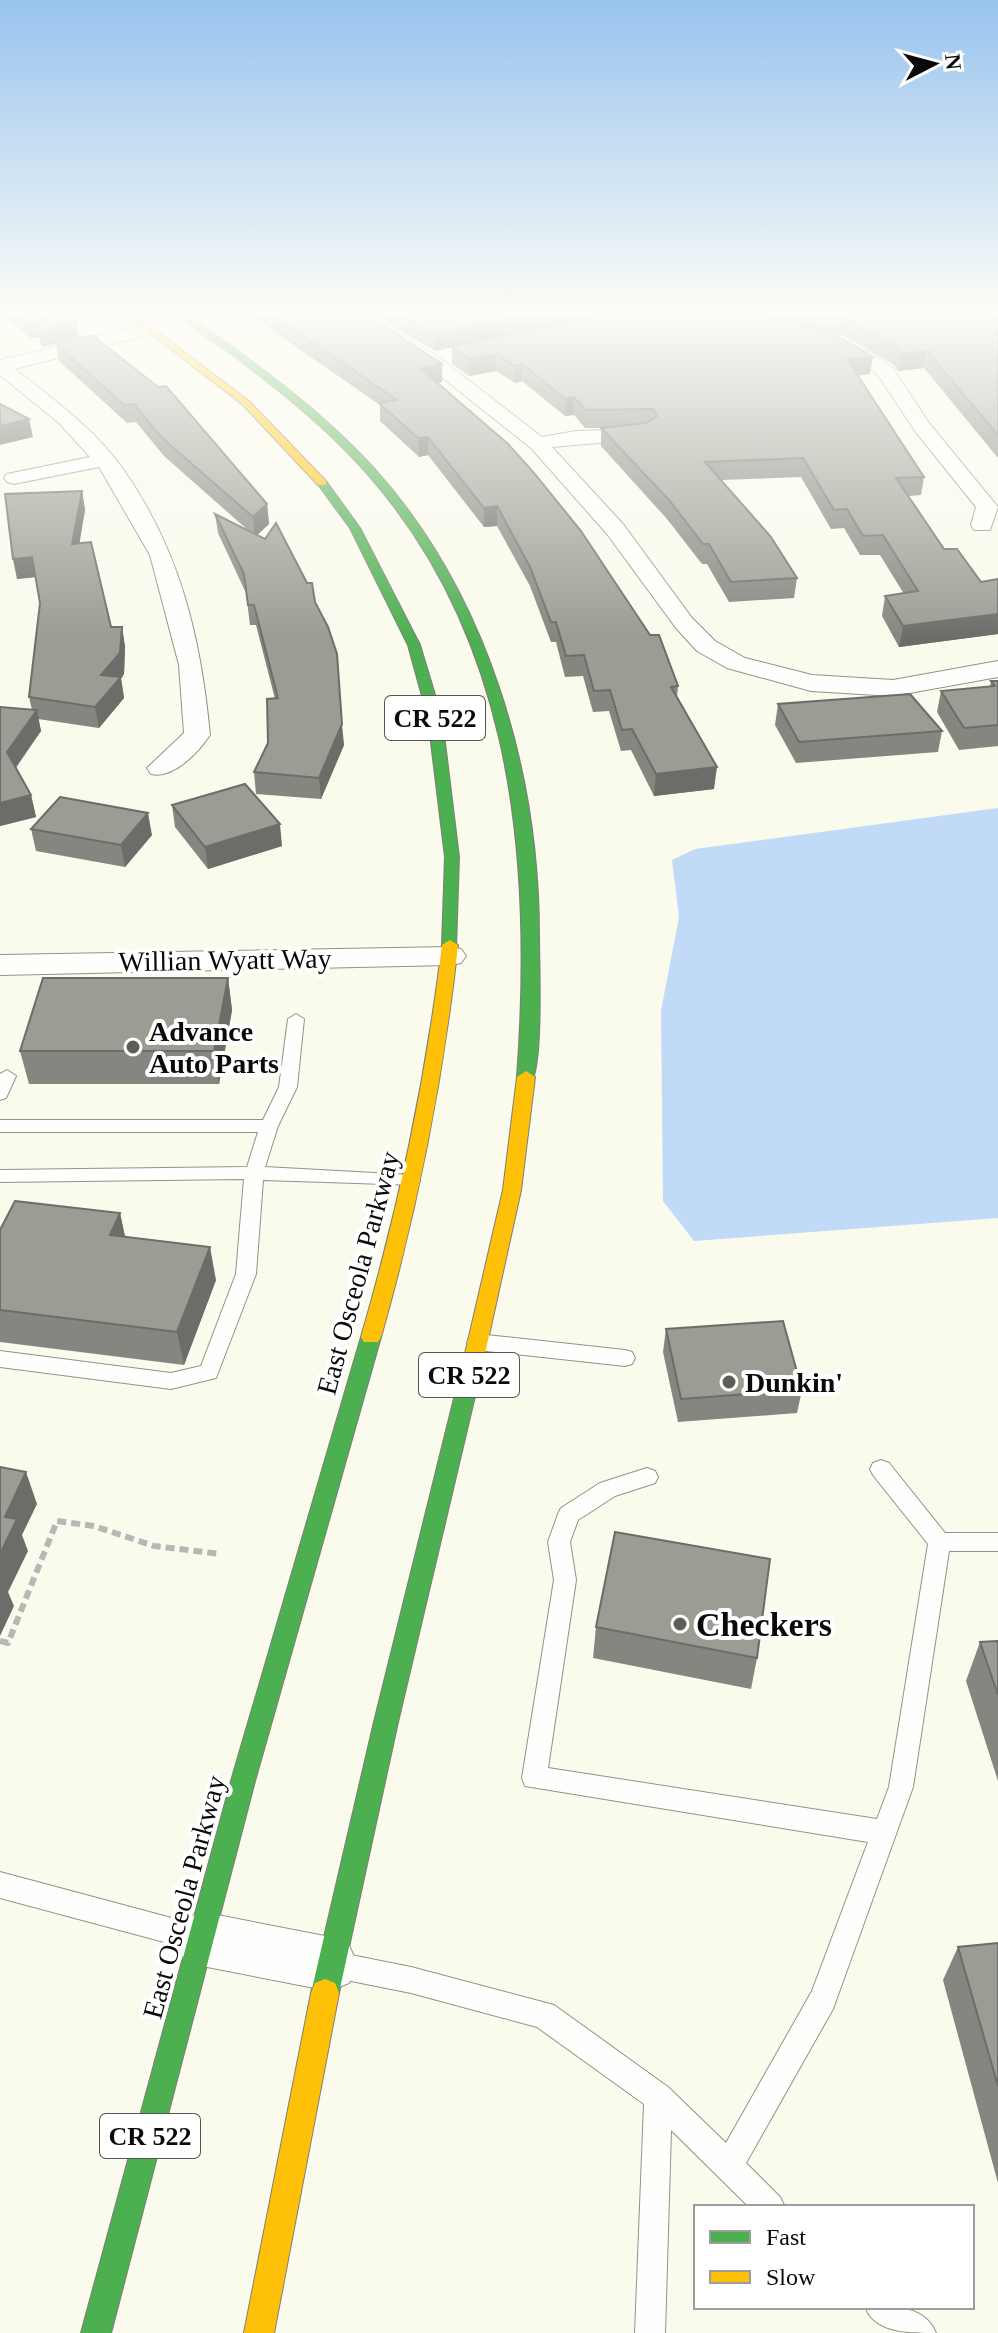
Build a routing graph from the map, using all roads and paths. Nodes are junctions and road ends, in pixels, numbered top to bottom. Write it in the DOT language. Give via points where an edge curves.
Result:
graph roads {
  1 [pos="69,422"];
  2 [pos="265,422"];
  3 [pos="322,422"];
  4 [pos="510,422"];
  5 [pos="919,422"];
  6 [pos="643,433"];
  7 [pos="538,444"];
  8 [pos="104,460"];
  9 [pos="14,478"];
  10 [pos="982,525"];
  11 [pos="998,669"];
  12 [pos="161,768"];
  13 [pos="450,956"];
  14 [pos="0,965"];
  15 [pos="296,1019"];
  16 [pos="7,1076"];
  17 [pos="0,1094"];
  18 [pos="0,1126"];
  19 [pos="269,1126"];
  20 [pos="254,1173"];
  21 [pos="0,1176"];
  22 [pos="414,1182"];
  23 [pos="477,1342"];
  24 [pos="625,1358"];
  25 [pos="0,1359"];
  26 [pos="881,1469"];
  27 [pos="647,1477"];
  28 [pos="939,1542"];
  29 [pos="998,1542"];
  30 [pos="221,1554"];
  31 [pos="0,1641"];
  32 [pos="884,1832"];
  33 [pos="0,1885"];
  34 [pos="202,1939"];
  35 [pos="330,1964"];
  36 [pos="658,2097"];
  37 [pos="728,2167"];
  38 [pos="768,2205"];
  39 [pos="883,2317"];
  40 [pos="96,2333"];
  41 [pos="259,2333"];
  42 [pos="650,2333"];
  43 [pos="921,2333"];
  1 -- 8 [label="street"];
  2 -- 13 [label="main road, East Osceola Parkway / CR 522" via="311,468 355,528 414,645 435,718 452,857"];
  3 -- 23 [label="main road, CR 522" via="410,518 443,569 477,641 503,716 529,854 532,954 512,1189"];
  4 -- 7 [label="street"];
  5 -- 10 [label="street" via="987,507"];
  6 -- 7 [label="street"];
  7 -- 11 [label="street" via="615,529 684,623 706,646 736,663 811,683 893,688"];
  8 -- 9 [label="street"];
  8 -- 12 [label="street" via="161,555 191,665 197,735"];
  13 -- 14 [label="street, Willian Wyatt Way"];
  13 -- 22 [label="main road, East Osceola Parkway / CR 522"];
  15 -- 19 [label="lane" via="288,1087"];
  16 -- 17 [label="lane"];
  18 -- 19 [label="lane"];
  19 -- 20 [label="lane"];
  20 -- 21 [label="lane"];
  20 -- 22 [label="lane"];
  20 -- 25 [label="lane" via="246,1274 209,1372 171,1381"];
  22 -- 34 [label="main road, East Osceola Parkway / CR 522"];
  23 -- 24 [label="lane"];
  23 -- 35 [label="main road, CR 522"];
  26 -- 28 [label="lane"];
  27 -- 32 [label="lane" via="608,1489 569,1514 559,1542 565,1580 534,1778"];
  28 -- 29 [label="lane"];
  28 -- 32 [label="lane" via="901,1787"];
  30 -- 31 [label="path" via="154,1546 94,1526 57,1521 8,1643"];
  32 -- 37 [label="lane" via="823,1999"];
  33 -- 34 [label="lane"];
  34 -- 35 [label="street"];
  34 -- 40 [label="main road, East Osceola Parkway / CR 522"];
  35 -- 36 [label="lane" via="544,2015"];
  35 -- 41 [label="main road, CR 522"];
  36 -- 37 [label="lane"];
  36 -- 42 [label="lane"];
  37 -- 38 [label="lane"];
  39 -- 43 [label="lane"];
}
